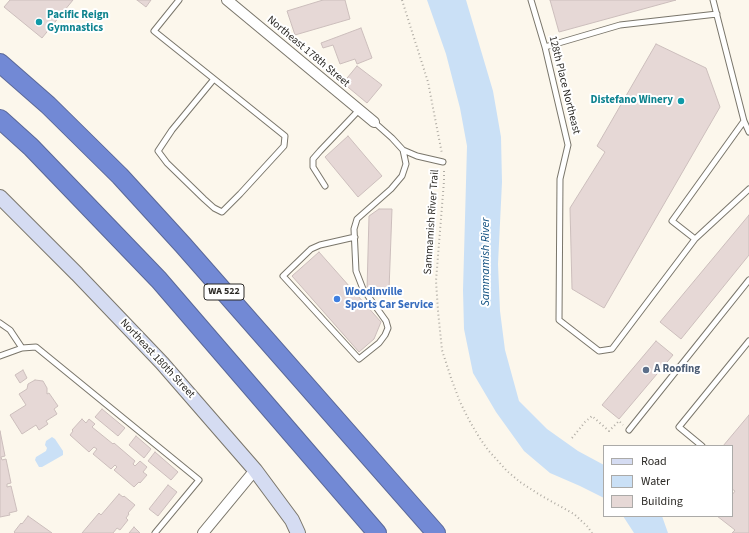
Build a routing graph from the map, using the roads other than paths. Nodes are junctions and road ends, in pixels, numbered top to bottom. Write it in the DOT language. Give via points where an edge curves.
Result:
graph roads {
  1 [pos="179,0"];
  2 [pos="226,0"];
  3 [pos="531,0"];
  4 [pos="713,0"];
  5 [pos="717,14"];
  6 [pos="545,47"];
  7 [pos="0,63"];
  8 [pos="214,79"];
  9 [pos="359,110"];
  10 [pos="0,119"];
  11 [pos="744,121"];
  12 [pos="374,122"];
  13 [pos="749,132"];
  14 [pos="402,150"];
  15 [pos="443,162"];
  16 [pos="325,186"];
  17 [pos="749,189"];
  18 [pos="0,197"];
  19 [pos="354,237"];
  20 [pos="695,239"];
  21 [pos="749,280"];
  22 [pos="0,323"];
  23 [pos="749,341"];
  24 [pos="22,348"];
  25 [pos="0,356"];
  26 [pos="629,430"];
  27 [pos="701,445"];
  28 [pos="255,470"];
  29 [pos="155,533"];
  30 [pos="203,533"];
  31 [pos="298,533"];
  32 [pos="377,533"];
  33 [pos="436,533"];
  1 -- 8 [label="lane" via="154,31"];
  2 -- 9 [label="street, Northeast 178th Street"];
  3 -- 6 [label="lane, 128th Place Northeast"];
  4 -- 5 [label="lane"];
  5 -- 6 [label="lane" via="620,25"];
  5 -- 11 [label="lane"];
  6 -- 20 [label="lane, 128th Place Northeast" via="568,145 560,179 559,320 599,351 612,349"];
  7 -- 33 [label="highway, WA 522" via="48,105 120,176"];
  8 -- 8 [label="lane" via="285,136 284,146 222,212 204,199 158,151"];
  9 -- 12 [label="street, Northeast 178th Street"];
  9 -- 16 [label="lane" via="313,159 313,167"];
  10 -- 32 [label="highway" via="31,147 159,280"];
  11 -- 13 [label="lane"];
  11 -- 20 [label="lane" via="672,221"];
  12 -- 14 [label="lane"];
  14 -- 15 [label="lane"];
  14 -- 19 [label="lane" via="406,164 402,176 391,190 357,219"];
  17 -- 20 [label="lane"];
  18 -- 28 [label="main road, Northeast 180th Street" via="162,363"];
  19 -- 19 [label="lane" via="356,271 363,289 386,321 388,328 379,342 359,359 283,276 311,249"];
  21 -- 26 [label="lane"];
  22 -- 24 [label="lane" via="10,330"];
  23 -- 27 [label="lane" via="679,427"];
  24 -- 25 [label="lane"];
  24 -- 29 [label="lane" via="36,346 199,480"];
  28 -- 30 [label="street"];
  28 -- 31 [label="main road, Northeast 180th Street" via="292,520"];
}
